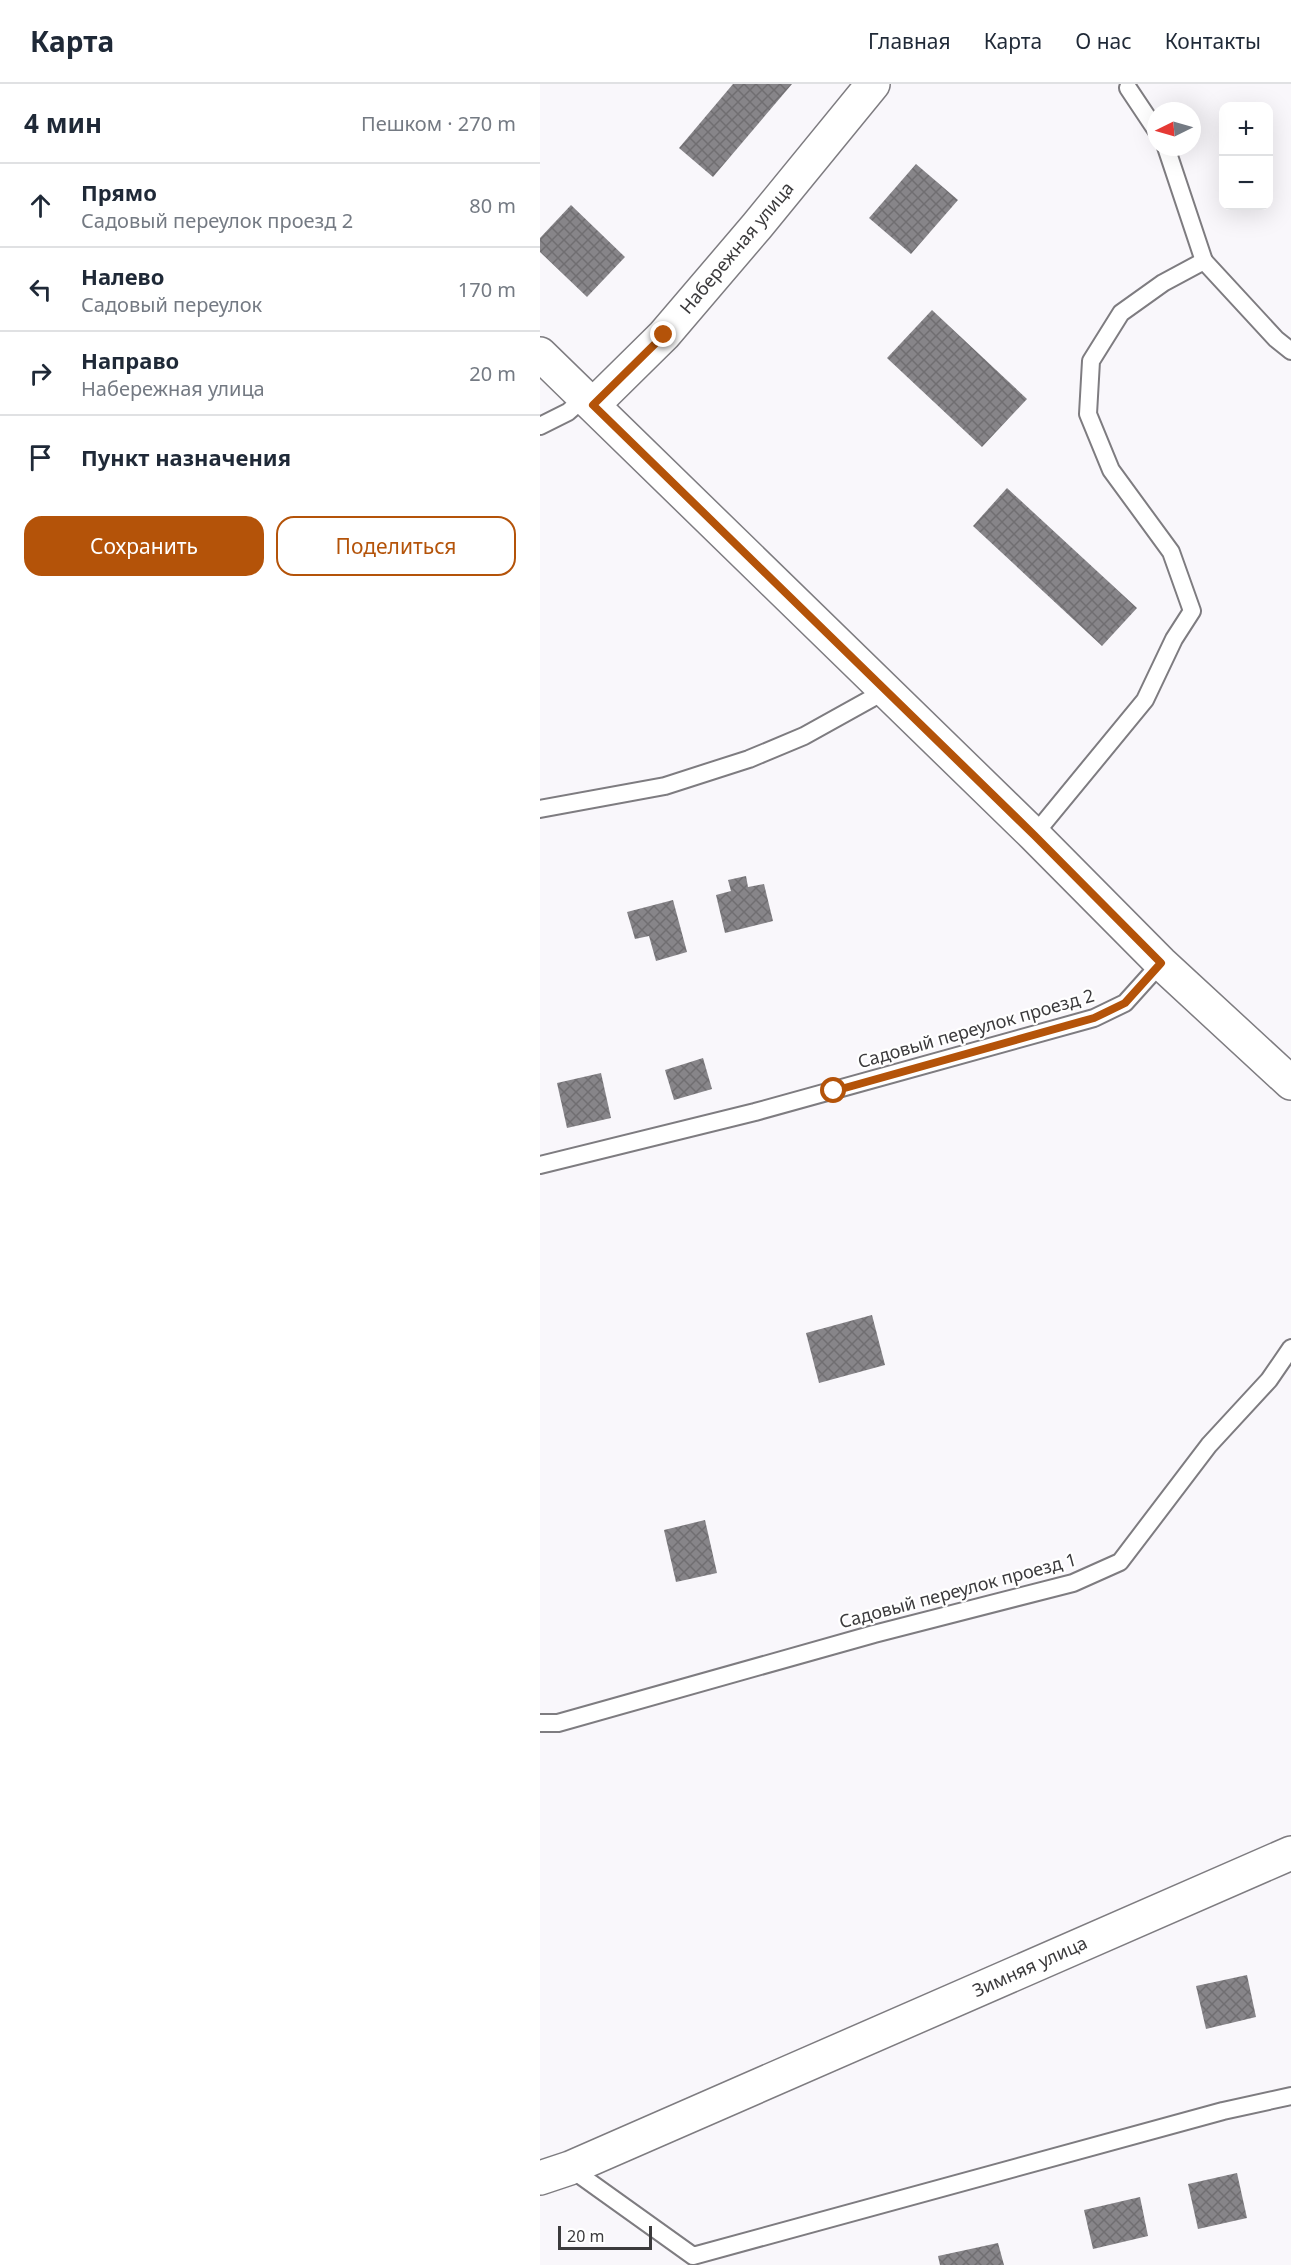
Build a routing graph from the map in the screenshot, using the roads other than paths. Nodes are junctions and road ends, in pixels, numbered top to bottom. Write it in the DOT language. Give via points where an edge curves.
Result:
graph roads {
  1 [pos="873,84"];
  2 [pos="1128,88"];
  3 [pos="1147,116"];
  4 [pos="1169,156"];
  5 [pos="1204,261"];
  6 [pos="1291,351"];
  7 [pos="540,354"];
  8 [pos="589,401"];
  9 [pos="540,426"];
  10 [pos="885,691"];
  11 [pos="540,809"];
  12 [pos="1034,835"];
  13 [pos="1161,963"];
  14 [pos="1291,1083"];
  15 [pos="540,1165"];
  16 [pos="1291,1348"];
  17 [pos="540,1723"];
  18 [pos="1291,1853"];
  19 [pos="1291,2096"];
  20 [pos="555,2173"];
  1 -- 8 [label="street, Набережная улица" via="664,335"];
  2 -- 3 [label="lane"];
  4 -- 5 [label="lane"];
  5 -- 6 [label="lane"];
  5 -- 12 [label="lane" via="1163,283 1121,313 1091,361 1088,414 1111,470 1171,552 1192,611 1145,700"];
  7 -- 8 [label="street"];
  8 -- 9 [label="lane"];
  8 -- 10 [label="street"];
  10 -- 11 [label="lane" via="804,736 748,759 665,786"];
  10 -- 12 [label="street"];
  12 -- 13 [label="street"];
  13 -- 14 [label="street"];
  13 -- 15 [label="lane, Садовый переулок проезд 2" via="1125,1003 1094,1018 755,1112"];
  16 -- 17 [label="lane, Садовый переулок проезд 1" via="1269,1380 1209,1445 1120,1562 1073,1583 558,1723"];
  18 -- 20 [label="street, Зимняя улица"];
  19 -- 20 [label="lane" via="1223,2111 693,2256"];
}
